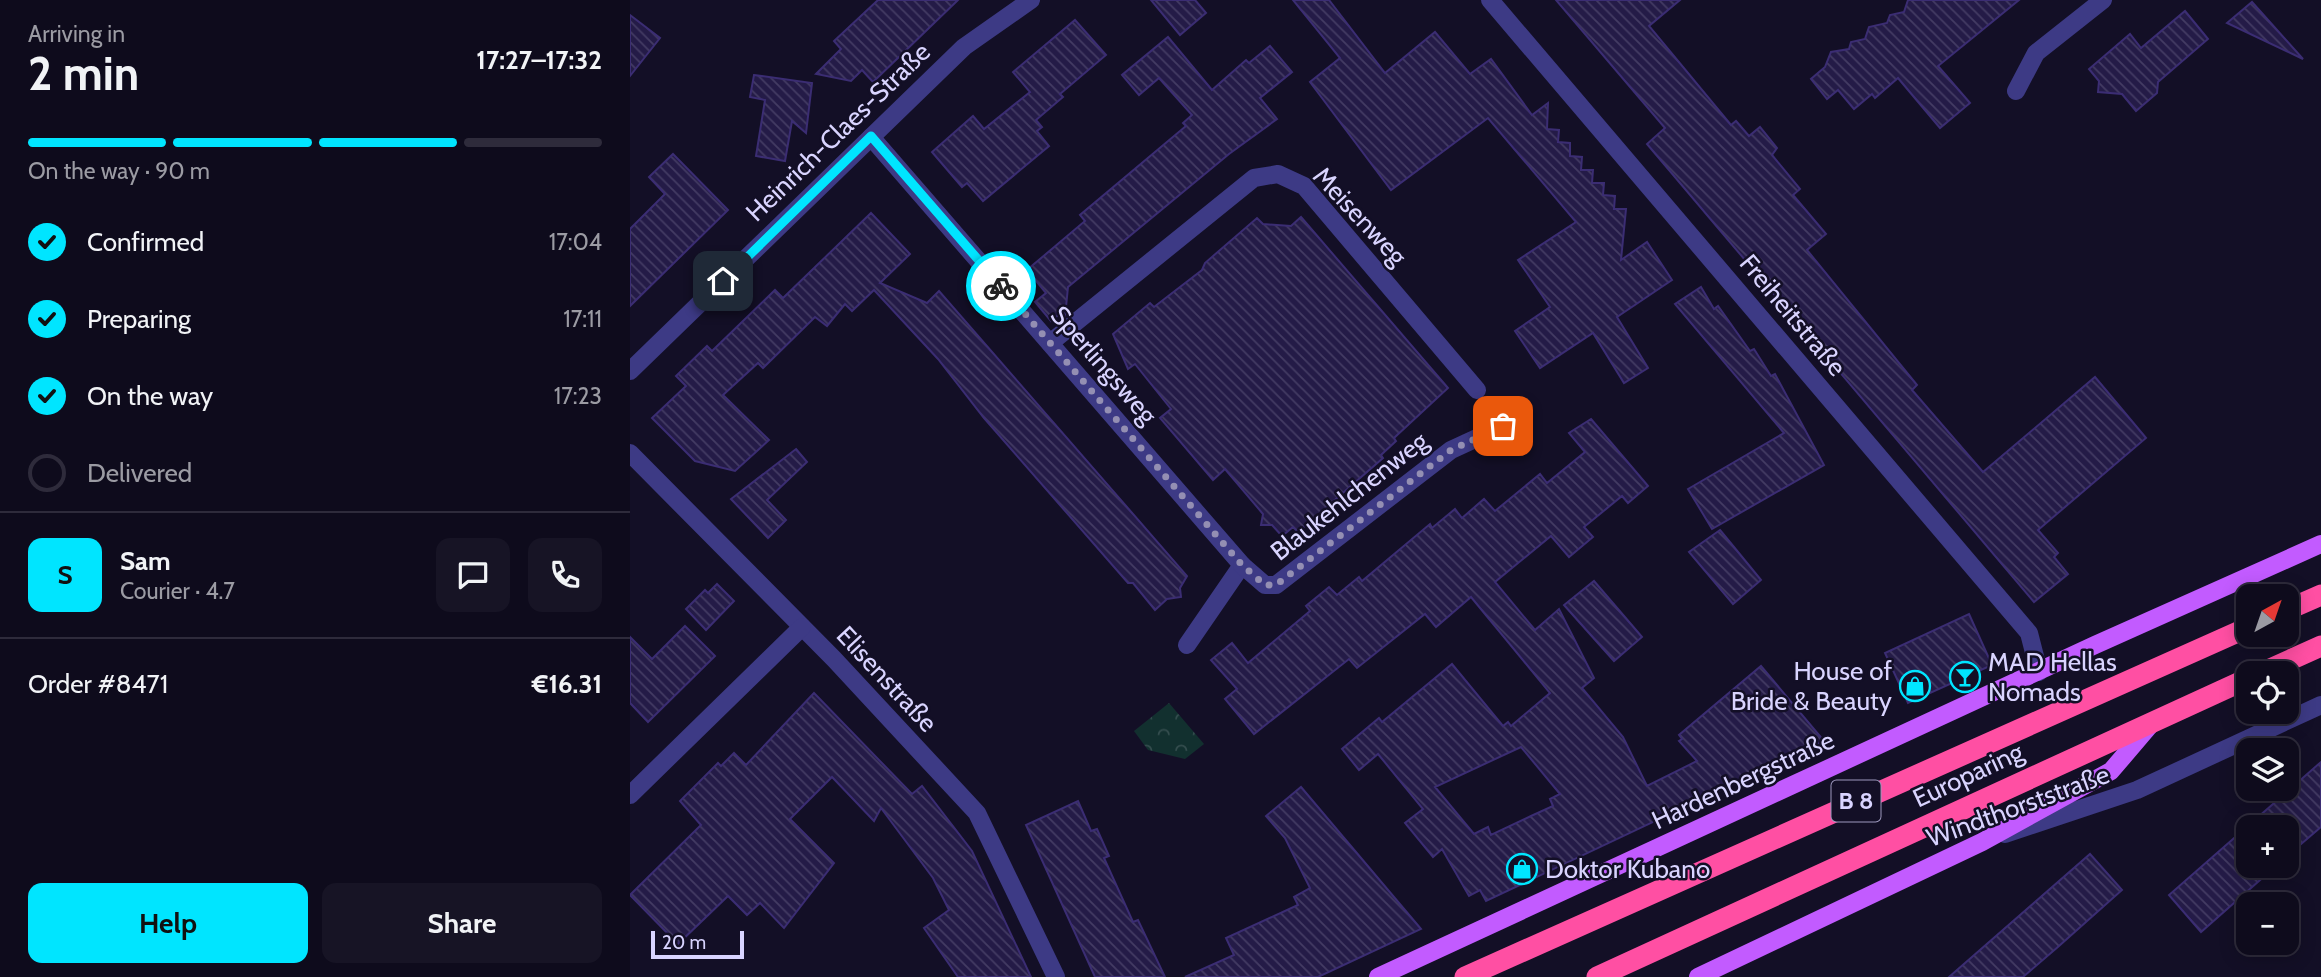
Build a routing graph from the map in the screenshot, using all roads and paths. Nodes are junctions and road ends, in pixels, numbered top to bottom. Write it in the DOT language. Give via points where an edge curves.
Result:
graph roads {
  1 [pos="1031,0"];
  2 [pos="1490,0"];
  3 [pos="2102,0"];
  4 [pos="2015,91"];
  5 [pos="871,136"];
  6 [pos="1050,343"];
  7 [pos="630,371"];
  8 [pos="1477,390"];
  9 [pos="1503,426"];
  10 [pos="630,453"];
  11 [pos="2321,544"];
  12 [pos="1242,565"];
  13 [pos="1265,585"];
  14 [pos="2321,595"];
  15 [pos="2300,604"];
  16 [pos="802,627"];
  17 [pos="2236,633"];
  18 [pos="1188,645"];
  19 [pos="2321,646"];
  20 [pos="2288,661"];
  21 [pos="2039,672"];
  22 [pos="2236,684"];
  23 [pos="2321,705"];
  24 [pos="2155,719"];
  25 [pos="630,795"];
  26 [pos="1982,842"];
  27 [pos="1056,977"];
  28 [pos="1378,977"];
  29 [pos="1465,977"];
  30 [pos="1597,977"];
  31 [pos="1698,977"];
  1 -- 5 [label="street, Heinrich-Claes-Straße" via="964,47"];
  2 -- 21 [label="street, Freiheitstraße" via="2029,633"];
  3 -- 4 [label="street" via="2036,54"];
  5 -- 6 [label="street, Sperlingsweg"];
  5 -- 7 [label="street, Heinrich-Claes-Straße"];
  6 -- 8 [label="street, Meisenweg" via="1254,178 1278,174 1304,186"];
  6 -- 12 [label="street, Sperlingsweg"];
  9 -- 13 [label="street, Blaukehlchenweg" via="1451,450 1276,585"];
  10 -- 16 [label="street, Elisenstraße"];
  11 -- 21 [label="main road, Hardenbergstraße"];
  12 -- 13 [label="street, Sperlingsweg"];
  12 -- 18 [label="street"];
  14 -- 15 [label="highway"];
  16 -- 25 [label="street"];
  16 -- 27 [label="street, Elisenstraße" via="976,813"];
  17 -- 29 [label="highway, Europaring / B 8"];
  19 -- 20 [label="highway"];
  21 -- 28 [label="main road, Hardenbergstraße"];
  22 -- 24 [label="highway, Europaring / B 8"];
  23 -- 26 [label="street, Windthorststraße" via="2137,790"];
  24 -- 26 [label="main road" via="2111,771"];
  24 -- 30 [label="highway, Europaring / B 8"];
  26 -- 31 [label="main road, Windthorststraße"];
}
